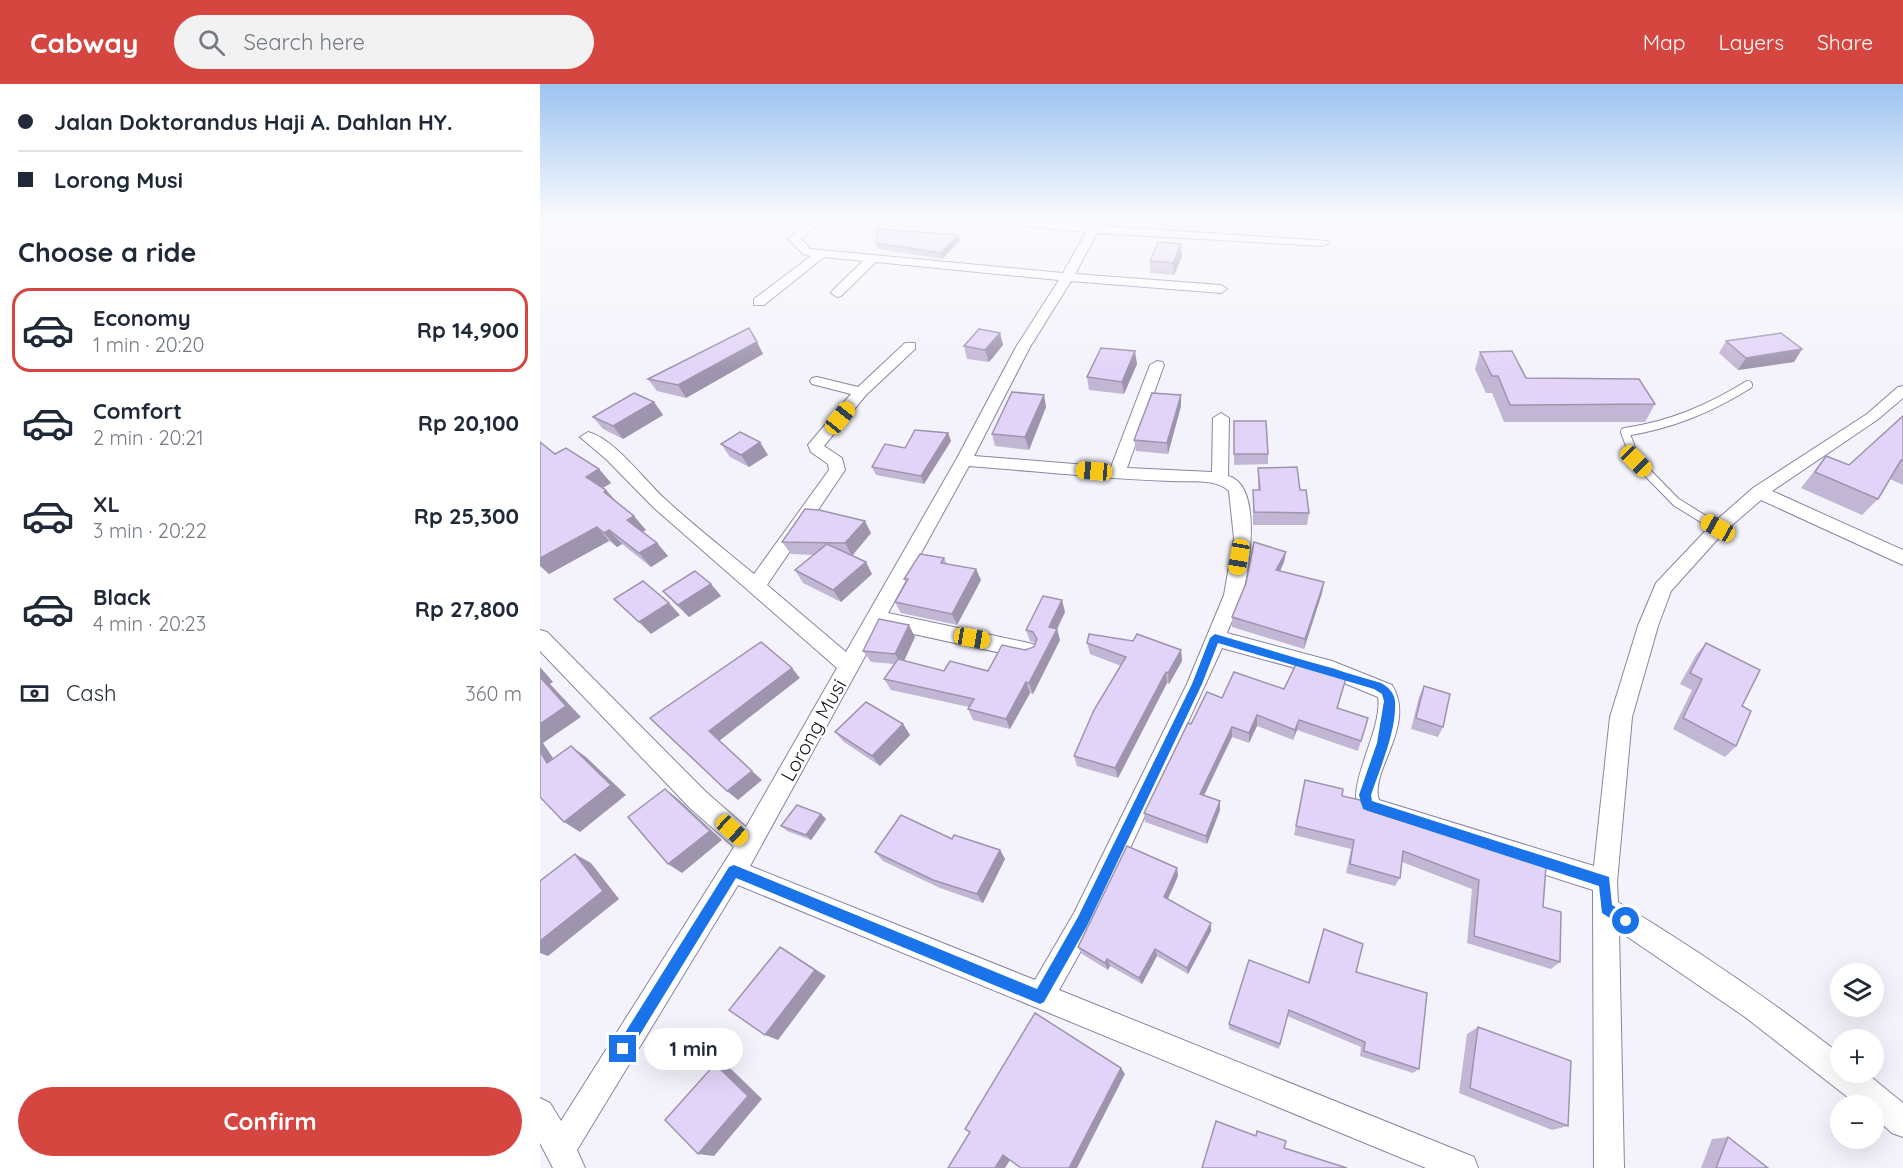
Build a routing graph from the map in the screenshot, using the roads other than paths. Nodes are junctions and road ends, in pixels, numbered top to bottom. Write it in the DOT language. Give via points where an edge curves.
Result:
graph roads {
  1 [pos="802,269"];
  2 [pos="862,269"];
  3 [pos="976,269"];
  4 [pos="1072,269"];
  5 [pos="1067,277"];
  6 [pos="1221,290"];
  7 [pos="837,293"];
  8 [pos="759,302"];
  9 [pos="910,346"];
  10 [pos="1157,365"];
  11 [pos="817,381"];
  12 [pos="1748,384"];
  13 [pos="1903,390"];
  14 [pos="861,392"];
  15 [pos="1221,418"];
  16 [pos="588,437"];
  17 [pos="964,460"];
  18 [pos="1117,472"];
  19 [pos="1220,479"];
  20 [pos="1759,492"];
  21 [pos="1718,528"];
  22 [pos="1903,558"];
  23 [pos="757,584"];
  24 [pos="875,618"];
  25 [pos="540,638"];
  26 [pos="1215,638"];
  27 [pos="1029,651"];
  28 [pos="849,666"];
  29 [pos="749,845"];
  30 [pos="734,871"];
  31 [pos="1605,882"];
  32 [pos="1606,909"];
  33 [pos="1040,997"];
  34 [pos="1830,1063"];
  35 [pos="1855,1083"];
  36 [pos="540,1113"];
  37 [pos="1903,1122"];
  38 [pos="566,1158"];
  39 [pos="1463,1168"];
  40 [pos="1609,1168"];
  1 -- 8 [label="street"];
  2 -- 7 [label="street"];
  3 -- 5 [label="street"];
  4 -- 5 [label="street, Lorong Musi"];
  5 -- 6 [label="street"];
  5 -- 17 [label="street, Lorong Musi"];
  9 -- 14 [label="street"];
  10 -- 18 [label="street"];
  11 -- 14 [label="street"];
  12 -- 21 [label="lane" via="1708,410 1660,428 1625,432 1636,461 1676,502"];
  13 -- 20 [label="street" via="1872,417"];
  14 -- 23 [label="street" via="816,446 836,462 837,470"];
  15 -- 19 [label="street"];
  16 -- 23 [label="street" via="613,456 659,503"];
  17 -- 18 [label="street"];
  17 -- 24 [label="street, Lorong Musi"];
  18 -- 19 [label="street"];
  19 -- 26 [label="street" via="1237,489 1243,538 1233,594"];
  20 -- 21 [label="street"];
  20 -- 22 [label="street"];
  21 -- 31 [label="street" via="1663,588 1648,626 1621,717"];
  23 -- 28 [label="street"];
  24 -- 27 [label="street"];
  24 -- 28 [label="street, Lorong Musi"];
  25 -- 29 [label="street" via="698,800"];
  26 -- 31 [label="street" via="1340,673 1386,692 1389,701 1383,743 1365,795 1367,805"];
  26 -- 33 [label="street" via="1197,684 1083,922"];
  28 -- 29 [label="street, Lorong Musi"];
  29 -- 30 [label="street, Lorong Musi"];
  30 -- 33 [label="street"];
  30 -- 38 [label="street, Lorong Musi"];
  31 -- 32 [label="street"];
  32 -- 34 [label="street" via="1744,997"];
  32 -- 40 [label="street"];
  33 -- 39 [label="street"];
  35 -- 37 [label="street"];
  36 -- 38 [label="street, Lorong Musi"];
}
